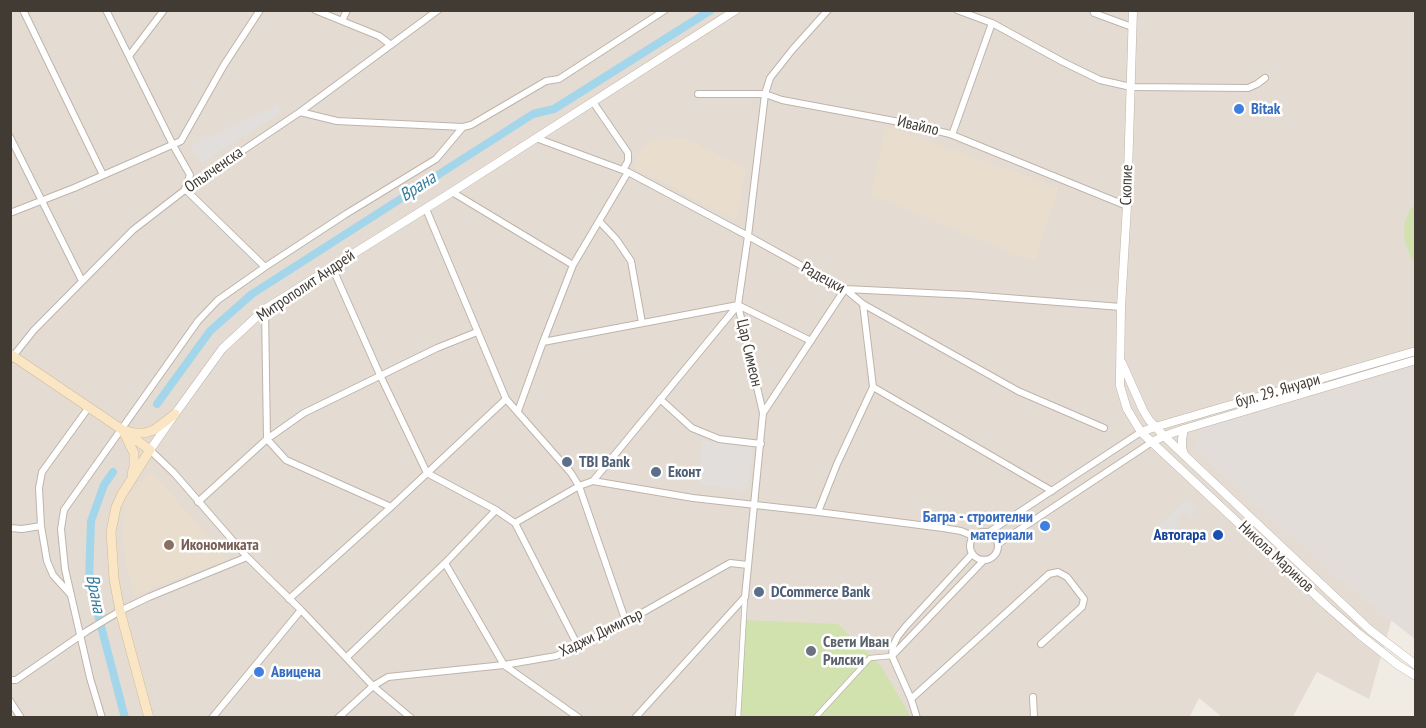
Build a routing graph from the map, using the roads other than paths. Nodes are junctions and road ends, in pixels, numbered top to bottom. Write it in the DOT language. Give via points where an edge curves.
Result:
graph roads {
  1 [pos="22,10"];
  2 [pos="106,10"];
  3 [pos="164,10"];
  4 [pos="260,10"];
  5 [pos="315,10"];
  6 [pos="347,10"];
  7 [pos="438,10"];
  8 [pos="665,10"];
  9 [pos="736,10"];
  10 [pos="828,10"];
  11 [pos="957,10"];
  12 [pos="1094,10"];
  13 [pos="1133,10"];
  14 [pos="342,21"];
  15 [pos="992,23"];
  16 [pos="1132,27"];
  17 [pos="391,45"];
  18 [pos="129,56"];
  19 [pos="1265,78"];
  20 [pos="1131,87"];
  21 [pos="698,94"];
  22 [pos="765,94"];
  23 [pos="593,102"];
  24 [pos="300,112"];
  25 [pos="464,127"];
  26 [pos="952,135"];
  27 [pos="10,137"];
  28 [pos="536,138"];
  29 [pos="173,145"];
  30 [pos="625,171"];
  31 [pos="103,175"];
  32 [pos="186,189"];
  33 [pos="453,192"];
  34 [pos="41,201"];
  35 [pos="1127,206"];
  36 [pos="426,209"];
  37 [pos="10,213"];
  38 [pos="599,221"];
  39 [pos="748,236"];
  40 [pos="573,265"];
  41 [pos="265,267"];
  42 [pos="332,267"];
  43 [pos="82,281"];
  44 [pos="845,289"];
  45 [pos="864,304"];
  46 [pos="738,305"];
  47 [pos="1121,307"];
  48 [pos="265,309"];
  49 [pos="642,323"];
  50 [pos="477,332"];
  51 [pos="811,341"];
  52 [pos="543,342"];
  53 [pos="1416,351"];
  54 [pos="12,357"];
  55 [pos="1120,359"];
  56 [pos="1416,360"];
  57 [pos="380,375"];
  58 [pos="873,387"];
  59 [pos="506,399"];
  60 [pos="660,399"];
  61 [pos="88,407"];
  62 [pos="518,411"];
  63 [pos="764,413"];
  64 [pos="175,414"];
  65 [pos="1155,427"];
  66 [pos="1104,428"];
  67 [pos="121,429"];
  68 [pos="1184,429"];
  69 [pos="1141,432"];
  70 [pos="1164,436"];
  71 [pos="267,439"];
  72 [pos="1152,442"];
  73 [pos="761,444"];
  74 [pos="150,450"];
  75 [pos="1184,456"];
  76 [pos="427,473"];
  77 [pos="592,482"];
  78 [pos="128,484"];
  79 [pos="579,486"];
  80 [pos="1052,491"];
  81 [pos="198,502"];
  82 [pos="755,505"];
  83 [pos="391,507"];
  84 [pos="496,510"];
  85 [pos="818,512"];
  86 [pos="515,523"];
  87 [pos="41,526"];
  88 [pos="10,528"];
  89 [pos="989,532"];
  90 [pos="973,536"];
  91 [pos="998,544"];
  92 [pos="972,554"];
  93 [pos="248,557"];
  94 [pos="984,560"];
  95 [pos="445,563"];
  96 [pos="748,565"];
  97 [pos="71,596"];
  98 [pos="745,597"];
  99 [pos="289,599"];
  100 [pos="301,610"];
  101 [pos="117,612"];
  102 [pos="626,622"];
  103 [pos="80,636"];
  104 [pos="1041,644"];
  105 [pos="579,646"];
  106 [pos="892,656"];
  107 [pos="347,657"];
  108 [pos="504,665"];
  109 [pos="1416,665"];
  110 [pos="1416,676"];
  111 [pos="10,680"];
  112 [pos="373,686"];
  113 [pos="1034,697"];
  114 [pos="911,699"];
  115 [pos="10,700"];
  116 [pos="21,717"];
  117 [pos="102,717"];
  118 [pos="149,717"];
  119 [pos="212,717"];
  120 [pos="338,717"];
  121 [pos="411,717"];
  122 [pos="579,717"];
  123 [pos="635,717"];
  124 [pos="738,717"];
  125 [pos="815,717"];
  126 [pos="917,717"];
  127 [pos="1034,717"];
  1 -- 31 [label="street"];
  2 -- 18 [label="street"];
  3 -- 18 [label="street"];
  4 -- 29 [label="street" via="181,141"];
  5 -- 14 [label="street"];
  6 -- 14 [label="street"];
  7 -- 17 [label="street, Опълченска"];
  8 -- 25 [label="street" via="559,79 546,81"];
  9 -- 23 [label="street, Митрополит Андрей"];
  10 -- 22 [label="street, Цар Симеон" via="770,78"];
  11 -- 15 [label="street"];
  12 -- 16 [label="street"];
  13 -- 16 [label="street, Скопие"];
  14 -- 17 [label="street"];
  15 -- 20 [label="street" via="1100,80"];
  15 -- 26 [label="street"];
  16 -- 20 [label="street, Скопие"];
  17 -- 24 [label="street, Опълченска"];
  18 -- 29 [label="street"];
  19 -- 20 [label="street" via="1248,88"];
  20 -- 35 [label="street, Скопие"];
  21 -- 22 [label="street, Ивайло"];
  22 -- 26 [label="street, Ивайло"];
  22 -- 39 [label="street, Цар Симеон"];
  23 -- 28 [label="street, Митрополит Андрей"];
  23 -- 30 [label="street" via="628,153"];
  24 -- 25 [label="street" via="337,121"];
  24 -- 32 [label="street, Опълченска"];
  25 -- 41 [label="street" via="436,159"];
  26 -- 35 [label="street, Ивайло"];
  27 -- 34 [label="street"];
  28 -- 30 [label="street, Радецки"];
  28 -- 33 [label="street, Митрополит Андрей"];
  29 -- 31 [label="street"];
  29 -- 32 [label="street" via="190,175"];
  30 -- 38 [label="street"];
  30 -- 39 [label="street, Радецки"];
  31 -- 34 [label="street"];
  32 -- 41 [label="street"];
  32 -- 43 [label="street, Опълченска" via="133,230"];
  33 -- 36 [label="street, Митрополит Андрей"];
  33 -- 40 [label="street"];
  34 -- 37 [label="street"];
  34 -- 43 [label="street"];
  35 -- 47 [label="street, Скопие"];
  36 -- 42 [label="street, Митрополит Андрей"];
  36 -- 50 [label="street"];
  38 -- 40 [label="street"];
  38 -- 49 [label="street" via="631,261"];
  39 -- 44 [label="street, Радецки"];
  39 -- 46 [label="street, Цар Симеон"];
  40 -- 52 [label="street"];
  41 -- 67 [label="street" via="218,300 198,321"];
  42 -- 48 [label="street, Митрополит Андрей"];
  42 -- 57 [label="street"];
  43 -- 54 [label="street, Опълченска"];
  44 -- 45 [label="street, Радецки"];
  44 -- 47 [label="street"];
  44 -- 51 [label="street"];
  45 -- 58 [label="street"];
  45 -- 66 [label="street, Радецки" via="1018,391"];
  46 -- 49 [label="street"];
  46 -- 51 [label="street"];
  46 -- 60 [label="street"];
  46 -- 63 [label="street, Цар Симеон"];
  47 -- 55 [label="street, Скопие"];
  48 -- 64 [label="street, Митрополит Андрей" via="222,349"];
  48 -- 71 [label="street"];
  49 -- 52 [label="street"];
  50 -- 57 [label="street"];
  50 -- 59 [label="street"];
  51 -- 63 [label="street"];
  52 -- 62 [label="street"];
  53 -- 65 [label="street, бул. 29. Януари"];
  54 -- 61 [label="main road"];
  55 -- 65 [label="street, Скопие" via="1137,399"];
  55 -- 69 [label="street, Скопие" via="1123,397"];
  56 -- 68 [label="street, бул. 29. Януари"];
  57 -- 71 [label="street" via="304,413"];
  57 -- 76 [label="street"];
  58 -- 80 [label="street"];
  58 -- 85 [label="street"];
  59 -- 62 [label="street"];
  59 -- 76 [label="street"];
  60 -- 73 [label="street" via="692,428 719,439"];
  60 -- 77 [label="street"];
  61 -- 67 [label="main road"];
  61 -- 87 [label="street" via="42,472"];
  62 -- 79 [label="street" via="572,472"];
  63 -- 73 [label="street, Цар Симеон"];
  64 -- 67 [label="main road" via="154,430 135,434"];
  64 -- 74 [label="street, Митрополит Андрей"];
  65 -- 69 [label="street, бул. 29. Януари"];
  65 -- 70 [label="street, Никола Маринов"];
  67 -- 74 [label="main road"];
  67 -- 78 [label="main road" via="134,453"];
  67 -- 97 [label="street" via="64,510 61,529"];
  68 -- 70 [label="street, бул. 29. Януари"];
  68 -- 75 [label="street"];
  69 -- 72 [label="street, Никола Маринов"];
  69 -- 80 [label="street"];
  70 -- 72 [label="street, бул. 29. Януари"];
  70 -- 75 [label="street, Никола Маринов"];
  71 -- 81 [label="street"];
  71 -- 83 [label="street" via="286,460"];
  72 -- 91 [label="street"];
  72 -- 110 [label="street, Никола Маринов" via="1328,608"];
  73 -- 82 [label="street, Цар Симеон"];
  74 -- 78 [label="main road, Митрополит Андрей"];
  74 -- 81 [label="street"];
  75 -- 109 [label="street, Никола Маринов" via="1370,630"];
  76 -- 83 [label="street"];
  76 -- 84 [label="street"];
  77 -- 79 [label="street"];
  77 -- 82 [label="street"];
  78 -- 101 [label="main road, Митрополит Андрей" via="116,507 111,532"];
  79 -- 86 [label="street"];
  79 -- 102 [label="street"];
  80 -- 89 [label="street"];
  81 -- 93 [label="street"];
  82 -- 85 [label="street"];
  82 -- 96 [label="street, Цар Симеон"];
  83 -- 99 [label="street"];
  84 -- 86 [label="street"];
  84 -- 95 [label="street"];
  85 -- 90 [label="street"];
  86 -- 105 [label="street"];
  87 -- 88 [label="street"];
  87 -- 97 [label="street" via="53,575"];
  89 -- 90 [label="street"];
  89 -- 91 [label="street"];
  90 -- 92 [label="street" via="969,543"];
  91 -- 94 [label="street" via="993,557"];
  92 -- 94 [label="street"];
  92 -- 106 [label="street" via="901,631"];
  93 -- 99 [label="street"];
  93 -- 101 [label="street"];
  94 -- 106 [label="street"];
  95 -- 107 [label="street"];
  95 -- 108 [label="street"];
  96 -- 98 [label="street, Цар Симеон"];
  96 -- 102 [label="street, Хаджи Димитър" via="730,563"];
  97 -- 103 [label="street"];
  98 -- 123 [label="street"];
  98 -- 124 [label="street, Цар Симеон"];
  99 -- 100 [label="street"];
  100 -- 107 [label="street"];
  100 -- 119 [label="street"];
  101 -- 103 [label="street"];
  101 -- 118 [label="main road, Митрополит Андрей"];
  102 -- 105 [label="street, Хаджи Димитър"];
  103 -- 111 [label="street" via="16,680"];
  103 -- 117 [label="street"];
  104 -- 114 [label="street" via="1082,607 1084,599 1067,577 1058,572 1049,574"];
  105 -- 108 [label="street, Хаджи Димитър" via="556,656"];
  106 -- 114 [label="street"];
  106 -- 125 [label="street" via="870,658"];
  107 -- 112 [label="street"];
  108 -- 112 [label="street, Хаджи Димитър" via="388,678"];
  108 -- 122 [label="street"];
  112 -- 120 [label="street"];
  112 -- 121 [label="street"];
  113 -- 127 [label="street"];
  114 -- 126 [label="street"];
  115 -- 116 [label="street"];
}
